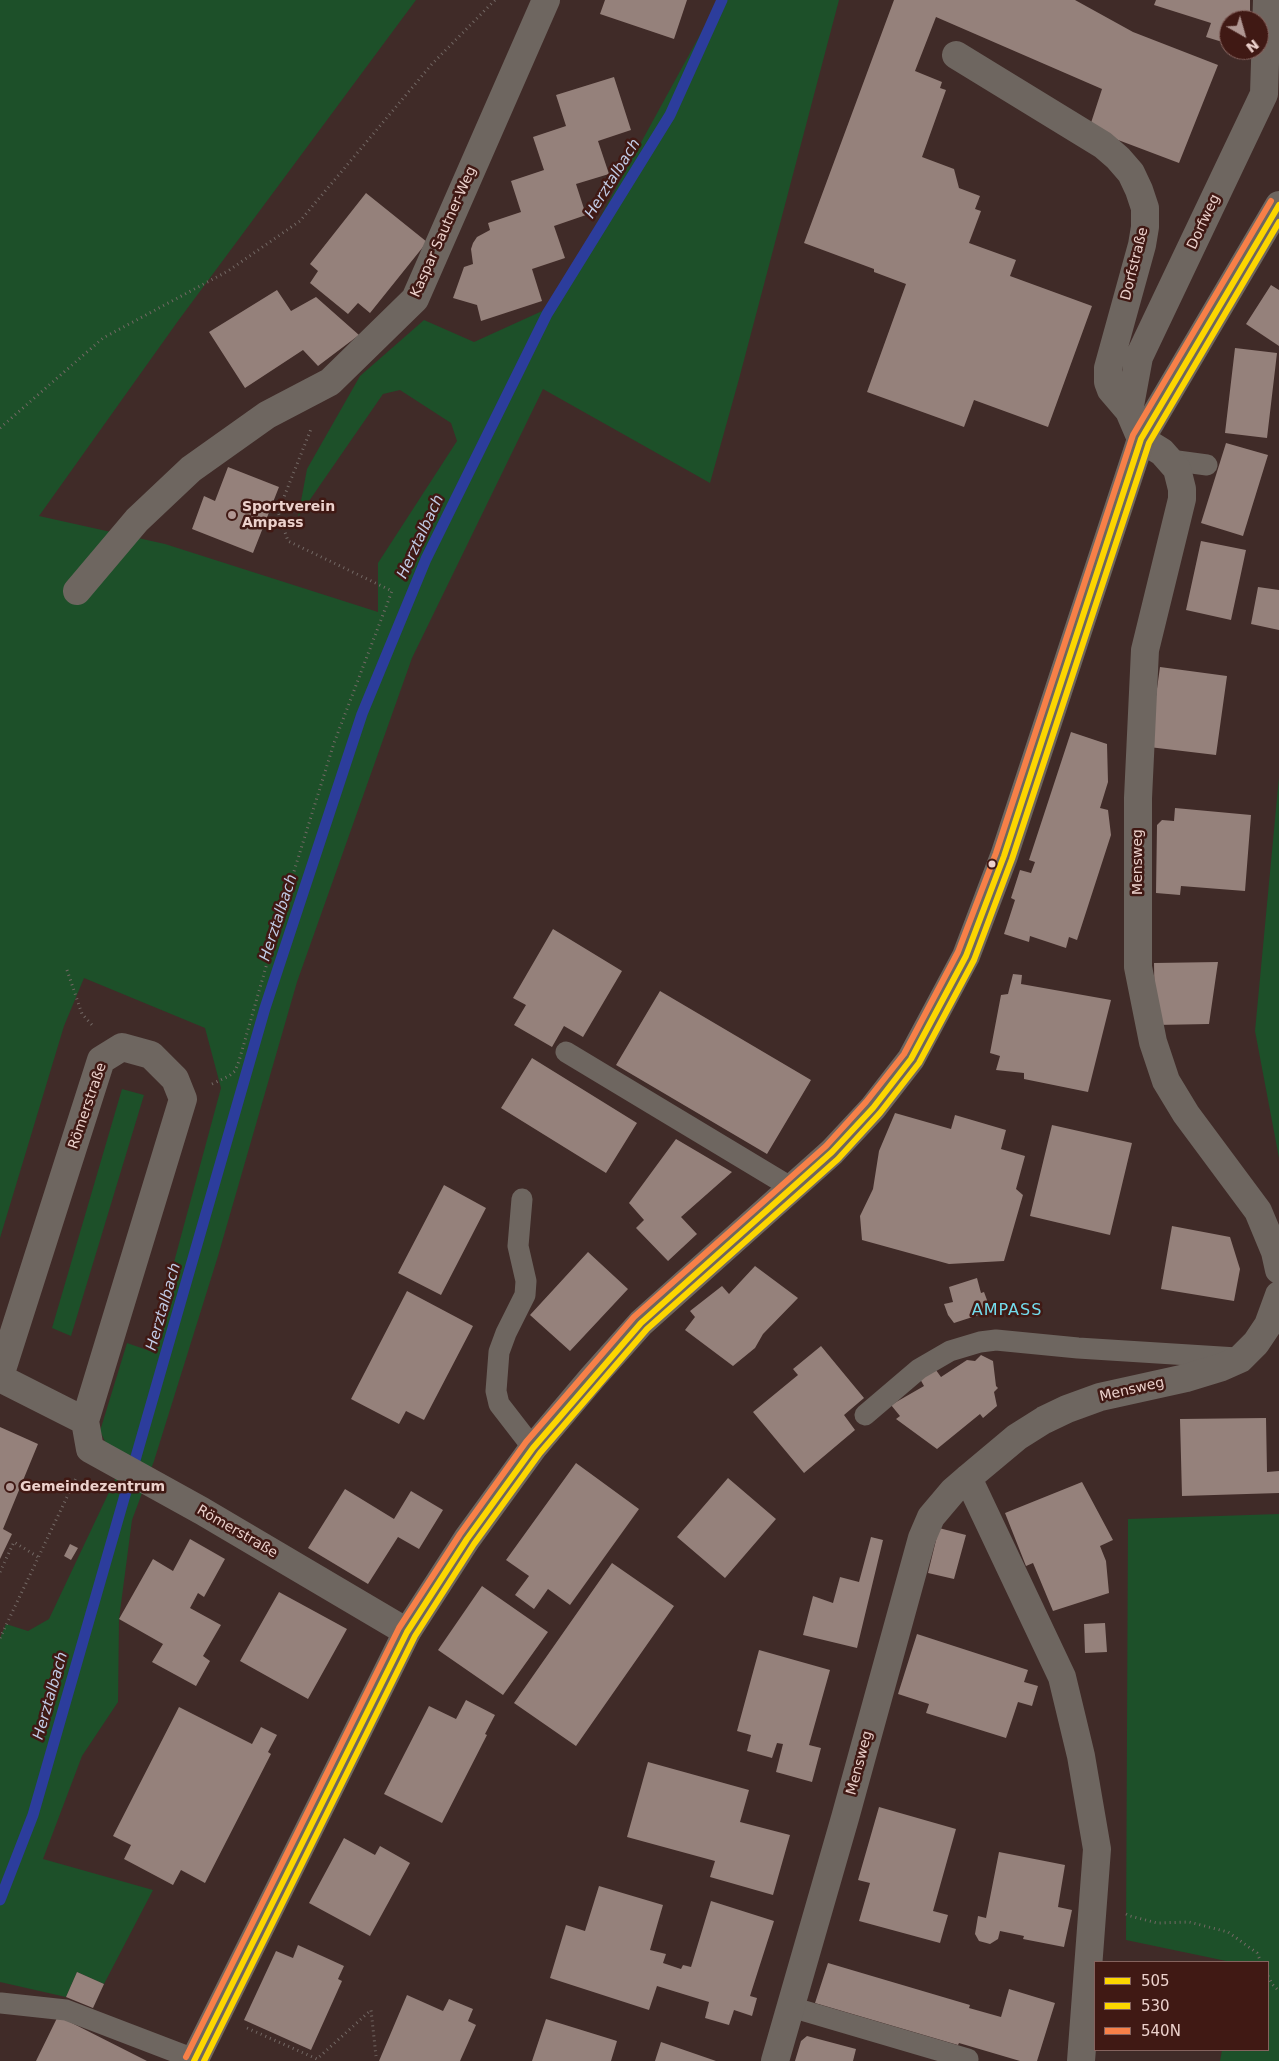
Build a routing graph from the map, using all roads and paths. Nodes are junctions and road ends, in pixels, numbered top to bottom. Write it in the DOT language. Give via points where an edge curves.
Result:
graph roads {
  1 [pos="495,0"];
  2 [pos="546,0"];
  3 [pos="1267,0"];
  4 [pos="956,55"];
  5 [pos="1279,65"];
  6 [pos="1264,94"];
  7 [pos="1279,205"];
  8 [pos="1129,411"];
  9 [pos="0,428"];
  10 [pos="312,428"];
  11 [pos="1141,438"];
  12 [pos="1170,460"];
  13 [pos="1207,465"];
  14 [pos="77,591"];
  15 [pos="67,970"];
  16 [pos="115,1050"];
  17 [pos="566,1052"];
  18 [pos="183,1099"];
  19 [pos="792,1188"];
  20 [pos="522,1199"];
  21 [pos="1279,1270"];
  22 [pos="1279,1295"];
  23 [pos="1240,1359"];
  24 [pos="0,1377"];
  25 [pos="865,1415"];
  26 [pos="85,1421"];
  27 [pos="534,1448"];
  28 [pos="90,1449"];
  29 [pos="968,1478"];
  30 [pos="38,1557"];
  31 [pos="0,1572"];
  32 [pos="407,1632"];
  33 [pos="0,1638"];
  34 [pos="1157,1923"];
  35 [pos="1260,1961"];
  36 [pos="1269,1978"];
  37 [pos="1279,1991"];
  38 [pos="2,2004"];
  39 [pos="790,2007"];
  40 [pos="216,2015"];
  41 [pos="376,2056"];
  42 [pos="968,2059"];
  43 [pos="194,2060"];
  44 [pos="775,2061"];
  45 [pos="1081,2061"];
  1 -- 9 [label="path" via="432,64 300,221 228,271 103,338"];
  2 -- 14 [label="street, Kaspar Sautner-Weg" via="415,299 330,382 267,415 191,469 137,520"];
  3 -- 6 [label="street, Dorfweg"];
  4 -- 8 [label="street, Dorfstraße" via="1104,145 1131,173 1140,190 1145,208 1142,245 1108,368 1111,390"];
  5 -- 6 [label="street"];
  6 -- 8 [label="street, Dorfweg" via="1139,357"];
  7 -- 11 [label="street"];
  8 -- 11 [label="street"];
  10 -- 18 [label="path" via="278,512 288,541 392,592 334,743 235,1071"];
  11 -- 12 [label="street, Mensweg"];
  11 -- 19 [label="street" via="1004,856 966,956 911,1059 873,1108"];
  12 -- 13 [label="lane"];
  12 -- 21 [label="street, Mensweg" via="1180,478 1182,499 1145,650 1138,798 1138,967 1153,1042 1166,1081 1186,1114 1265,1222"];
  15 -- 16 [label="path" via="82,1014"];
  16 -- 18 [label="street, Römerstraße" via="122,1047 150,1055 175,1080"];
  16 -- 24 [label="street, Römerstraße" via="101,1060"];
  17 -- 19 [label="lane"];
  18 -- 26 [label="street"];
  19 -- 27 [label="street" via="641,1323"];
  20 -- 27 [label="lane" via="518,1246 526,1281 525,1295 499,1352 496,1391 499,1404"];
  22 -- 23 [label="street, Mensweg" via="1268,1325 1256,1344"];
  23 -- 25 [label="lane" via="996,1340 980,1342 950,1351 918,1369"];
  23 -- 29 [label="street, Mensweg" via="1186,1378 1100,1397 1067,1409 1031,1427"];
  24 -- 26 [label="street, Römerstraße"];
  26 -- 28 [label="street"];
  27 -- 32 [label="street" via="467,1539"];
  28 -- 30 [label="path"];
  28 -- 32 [label="street, Römerstraße"];
  29 -- 39 [label="street, Mensweg" via="936,1510 922,1538"];
  29 -- 45 [label="street" via="1062,1677 1081,1756 1097,1850"];
  30 -- 31 [label="path" via="14,1542"];
  30 -- 33 [label="path"];
  32 -- 40 [label="street"];
  34 -- 35 [label="path" via="1190,1922 1228,1932 1257,1954"];
  36 -- 37 [label="path"];
  38 -- 43 [label="lane" via="66,2010"];
  39 -- 42 [label="lane"];
  39 -- 44 [label="street, Mensweg"];
  40 -- 41 [label="path" via="317,2059 371,2010"];
  40 -- 43 [label="street"];
}
